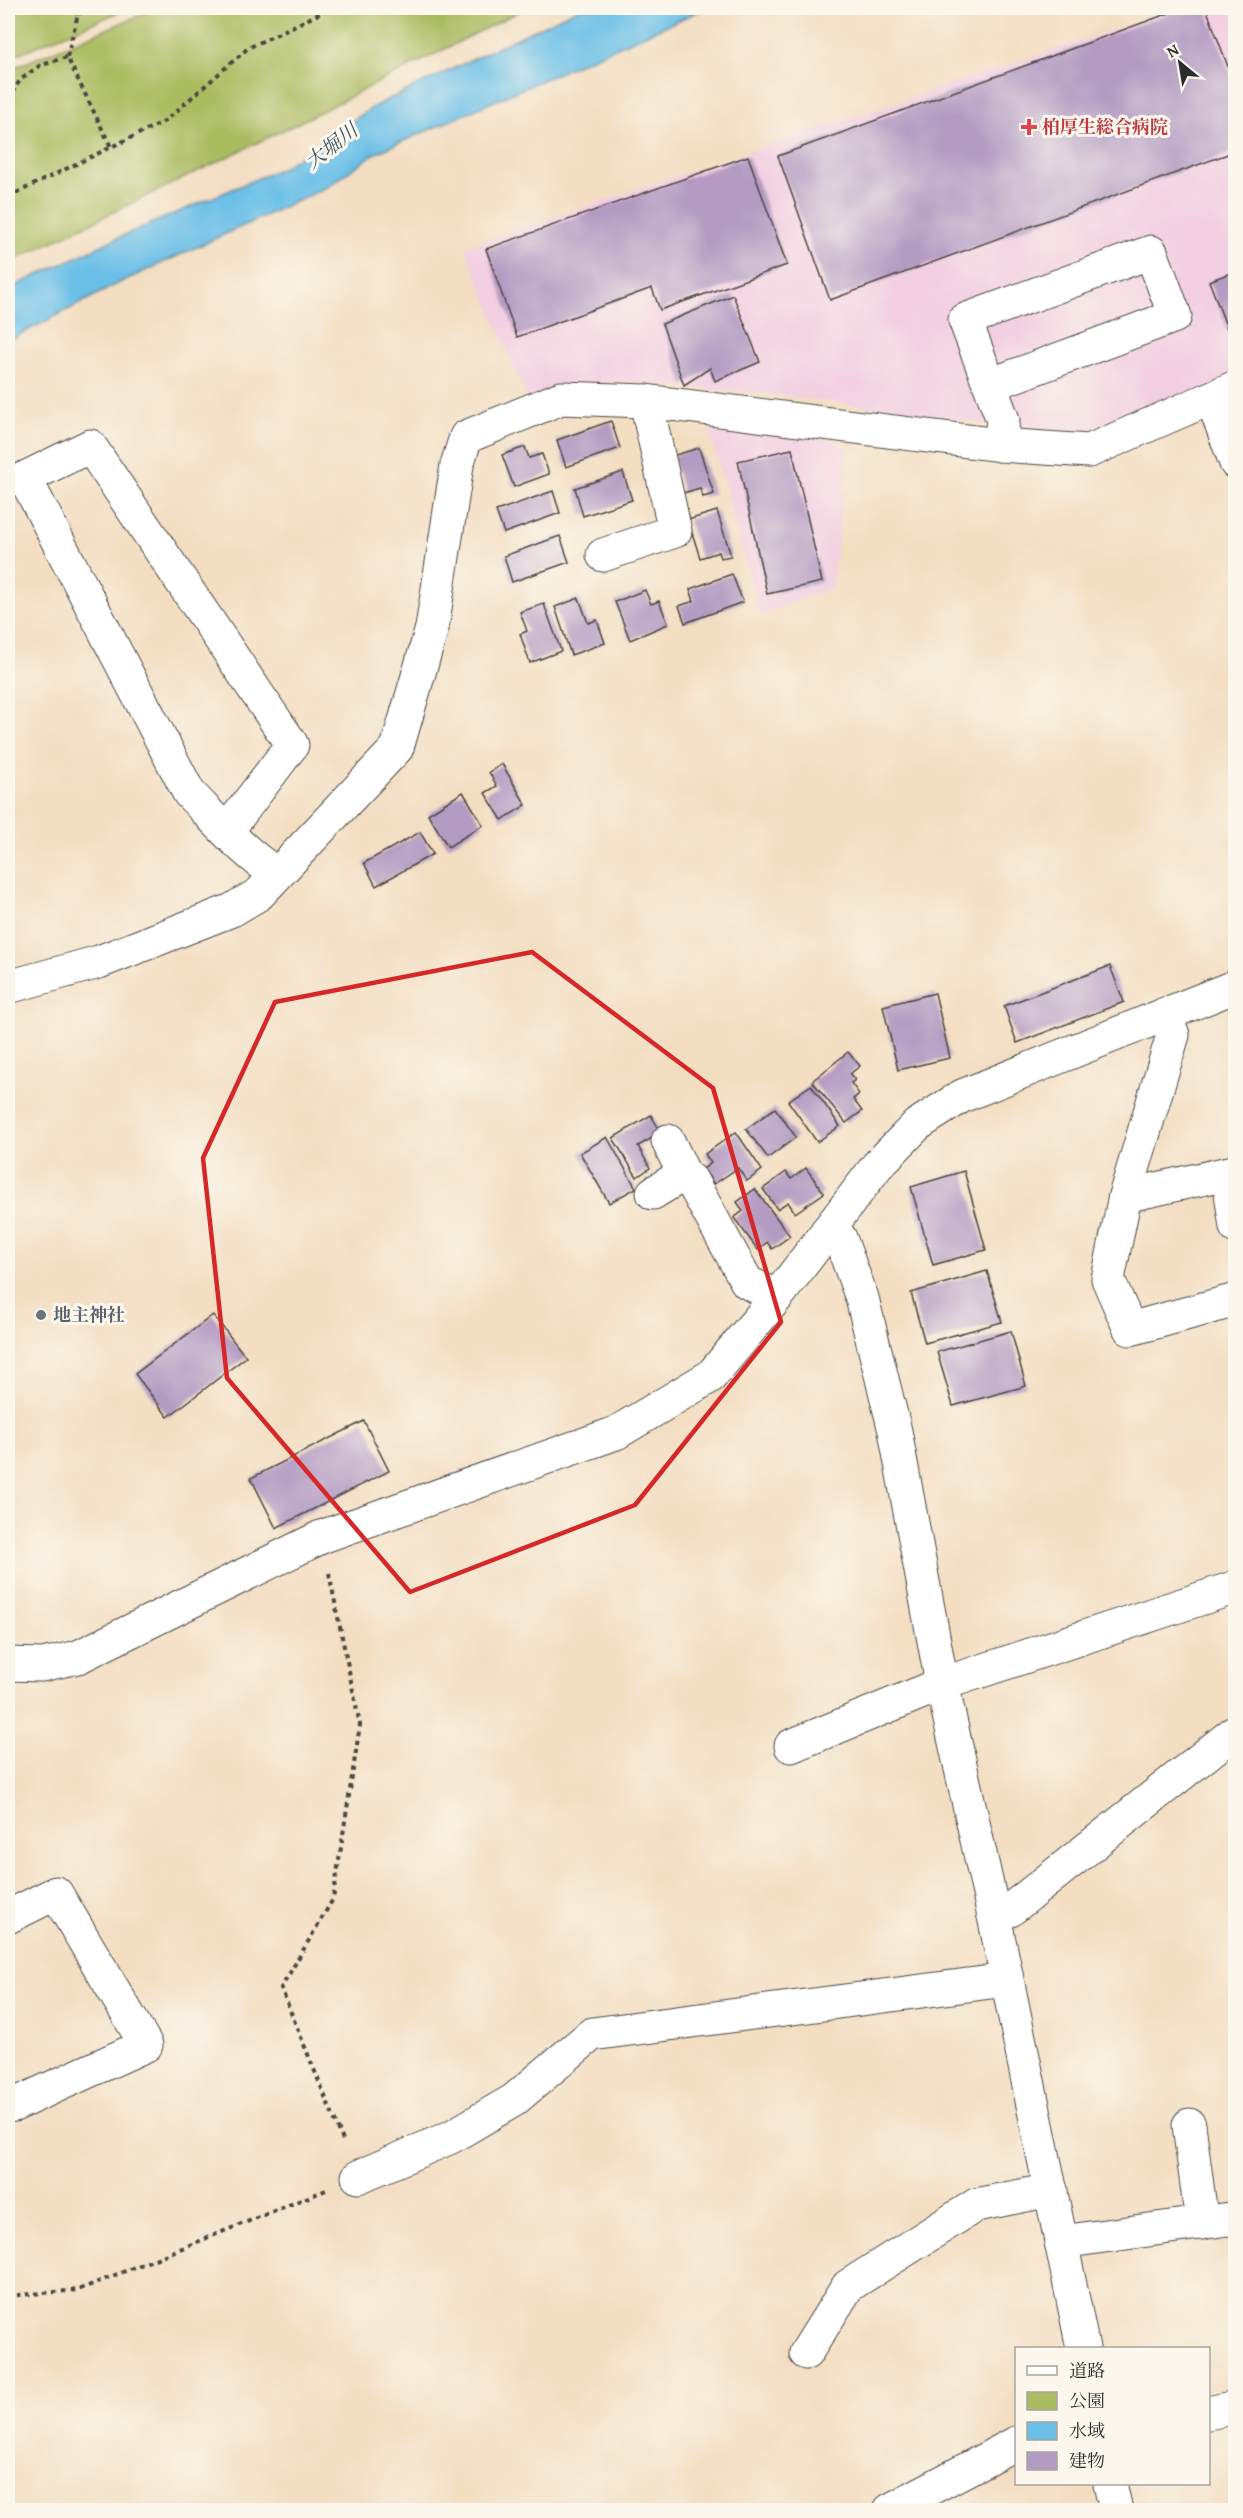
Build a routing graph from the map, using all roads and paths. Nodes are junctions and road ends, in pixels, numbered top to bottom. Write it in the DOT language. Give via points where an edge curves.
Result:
graph roads {
  1 [pos="69,8"];
  2 [pos="91,8"];
  3 [pos="331,8"];
  4 [pos="78,15"];
  5 [pos="68,57"];
  6 [pos="8,101"];
  7 [pos="111,147"];
  8 [pos="8,197"];
  9 [pos="990,385"];
  10 [pos="1224,393"];
  11 [pos="646,401"];
  12 [pos="1000,446"];
  13 [pos="1236,463"];
  14 [pos="603,555"];
  15 [pos="227,831"];
  16 [pos="277,873"];
  17 [pos="1236,986"];
  18 [pos="8,987"];
  19 [pos="1165,1014"];
  20 [pos="668,1141"];
  21 [pos="684,1174"];
  22 [pos="653,1193"];
  23 [pos="1125,1196"];
  24 [pos="1236,1227"];
  25 [pos="827,1231"];
  26 [pos="777,1297"];
  27 [pos="1236,1300"];
  28 [pos="321,1537"];
  29 [pos="1236,1587"];
  30 [pos="8,1664"];
  31 [pos="942,1684"];
  32 [pos="1236,1731"];
  33 [pos="791,1746"];
  34 [pos="994,1916"];
  35 [pos="8,1917"];
  36 [pos="1006,1980"];
  37 [pos="8,2100"];
  38 [pos="1190,2125"];
  39 [pos="358,2177"];
  40 [pos="1051,2190"];
  41 [pos="1236,2218"];
  42 [pos="1203,2223"];
  43 [pos="1061,2242"];
  44 [pos="8,2296"];
  45 [pos="1083,2347"];
  46 [pos="806,2353"];
  47 [pos="1236,2407"];
  48 [pos="1210,2413"];
  49 [pos="1015,2444"];
  50 [pos="1110,2485"];
  51 [pos="890,2511"];
  52 [pos="1116,2511"];
  1 -- 4 [label="path"];
  2 -- 4 [label="path"];
  3 -- 7 [label="path" via="248,48 165,121"];
  4 -- 5 [label="path"];
  5 -- 6 [label="path" via="39,66 20,80"];
  5 -- 7 [label="path"];
  7 -- 8 [label="path"];
  9 -- 9 [label="street" via="965,320 1151,252 1175,316"];
  9 -- 12 [label="street" via="1003,420"];
  10 -- 12 [label="street" via="1089,451"];
  10 -- 13 [label="street"];
  11 -- 12 [label="street"];
  11 -- 14 [label="street" via="675,531"];
  11 -- 16 [label="street" via="561,398 466,437 457,465 432,628 397,748"];
  15 -- 15 [label="street" via="189,793 25,478 90,446 292,745"];
  15 -- 16 [label="street"];
  16 -- 18 [label="street" via="259,894 232,910 99,962"];
  17 -- 19 [label="street"];
  19 -- 23 [label="street" via="1173,1035"];
  19 -- 25 [label="street" via="962,1096 917,1125 877,1166"];
  20 -- 21 [label="street"];
  21 -- 22 [label="street"];
  21 -- 26 [label="street" via="691,1180 747,1282"];
  23 -- 24 [label="street" via="1228,1173"];
  23 -- 27 [label="street" via="1108,1279 1131,1329"];
  25 -- 26 [label="street"];
  25 -- 31 [label="street" via="840,1238 862,1298 895,1431"];
  26 -- 28 [label="street" via="711,1376 616,1433"];
  28 -- 30 [label="street" via="78,1657 42,1665"];
  28 -- 39 [label="path" via="360,1725 333,1899 281,1988"];
  29 -- 31 [label="street"];
  31 -- 33 [label="street"];
  31 -- 34 [label="street"];
  32 -- 34 [label="street" via="1010,1910"];
  34 -- 36 [label="street"];
  35 -- 37 [label="street" via="56,1893 146,2045 14,2105"];
  36 -- 39 [label="street" via="592,2034 514,2100 451,2137"];
  36 -- 40 [label="street"];
  38 -- 42 [label="street"];
  39 -- 44 [label="path" via="78,2290"];
  40 -- 43 [label="street"];
  40 -- 46 [label="street" via="976,2205 848,2286"];
  41 -- 42 [label="street"];
  42 -- 43 [label="street"];
  43 -- 45 [label="street"];
  47 -- 48 [label="street"];
  49 -- 51 [label="street"];
  50 -- 52 [label="street"];
}
